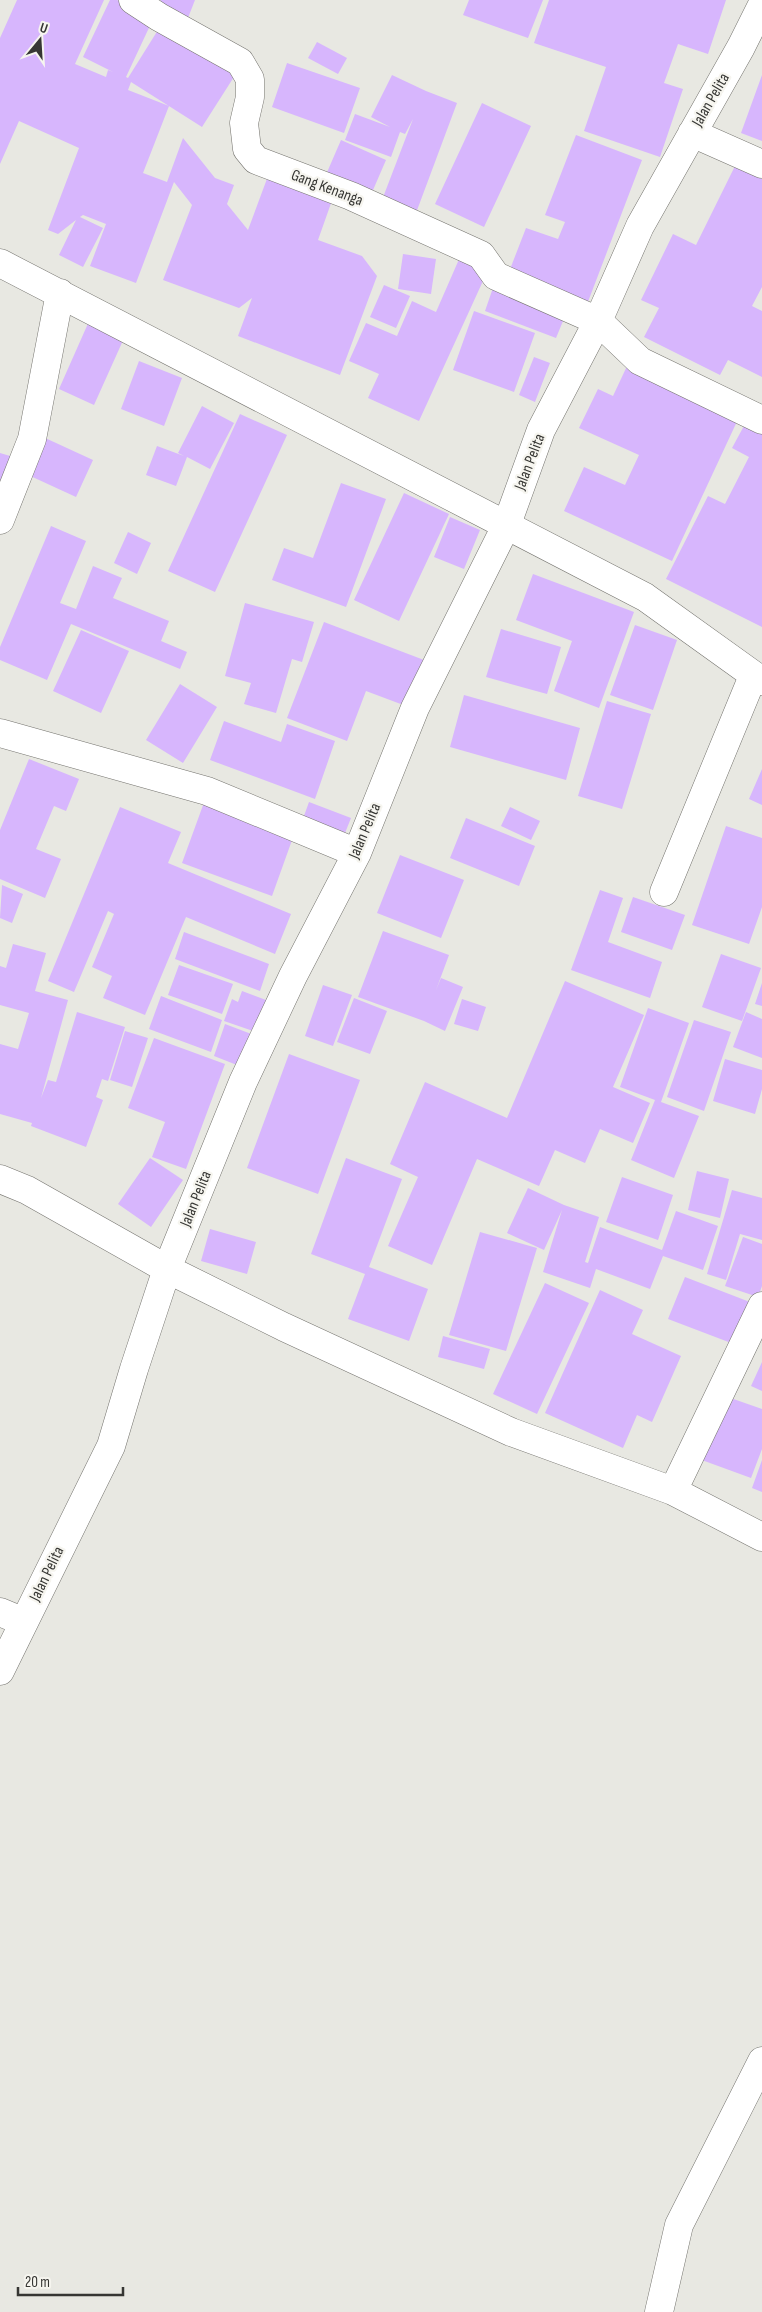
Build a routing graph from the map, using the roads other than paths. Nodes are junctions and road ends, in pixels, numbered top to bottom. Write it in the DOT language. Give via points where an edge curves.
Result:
graph roads {
  1 [pos="133,0"];
  2 [pos="762,5"];
  3 [pos="692,133"];
  4 [pos="762,164"];
  5 [pos="0,263"];
  6 [pos="60,293"];
  7 [pos="598,321"];
  8 [pos="762,420"];
  9 [pos="0,520"];
  10 [pos="507,524"];
  11 [pos="758,678"];
  12 [pos="0,733"];
  13 [pos="357,853"];
  14 [pos="664,892"];
  15 [pos="0,1179"];
  16 [pos="167,1269"];
  17 [pos="762,1306"];
  18 [pos="673,1491"];
  19 [pos="762,1537"];
  20 [pos="12,1617"];
  21 [pos="0,1671"];
  22 [pos="762,2061"];
  23 [pos="659,2312"];
  1 -- 7 [label="street, Gang Kenanga" via="240,62 250,79 244,123 247,150 256,160 351,196 481,255 496,276"];
  2 -- 3 [label="street, Jalan Pelita"];
  3 -- 4 [label="street"];
  3 -- 7 [label="street, Jalan Pelita" via="640,226"];
  5 -- 6 [label="street"];
  6 -- 9 [label="street" via="32,439"];
  6 -- 10 [label="street"];
  7 -- 8 [label="street, Gang Kenanga" via="640,361"];
  7 -- 10 [label="street, Jalan Pelita" via="541,430"];
  10 -- 11 [label="street" via="645,597"];
  10 -- 13 [label="street, Jalan Pelita" via="415,708"];
  11 -- 14 [label="street"];
  12 -- 13 [label="street" via="207,791"];
  13 -- 16 [label="street, Jalan Pelita" via="243,1082"];
  15 -- 16 [label="street" via="27,1190"];
  16 -- 18 [label="street" via="511,1432"];
  16 -- 20 [label="street, Jalan Pelita" via="111,1446"];
  17 -- 18 [label="street"];
  18 -- 19 [label="street"];
  20 -- 21 [label="street, Jalan Pelita"];
  22 -- 23 [label="street" via="679,2225"];
}
